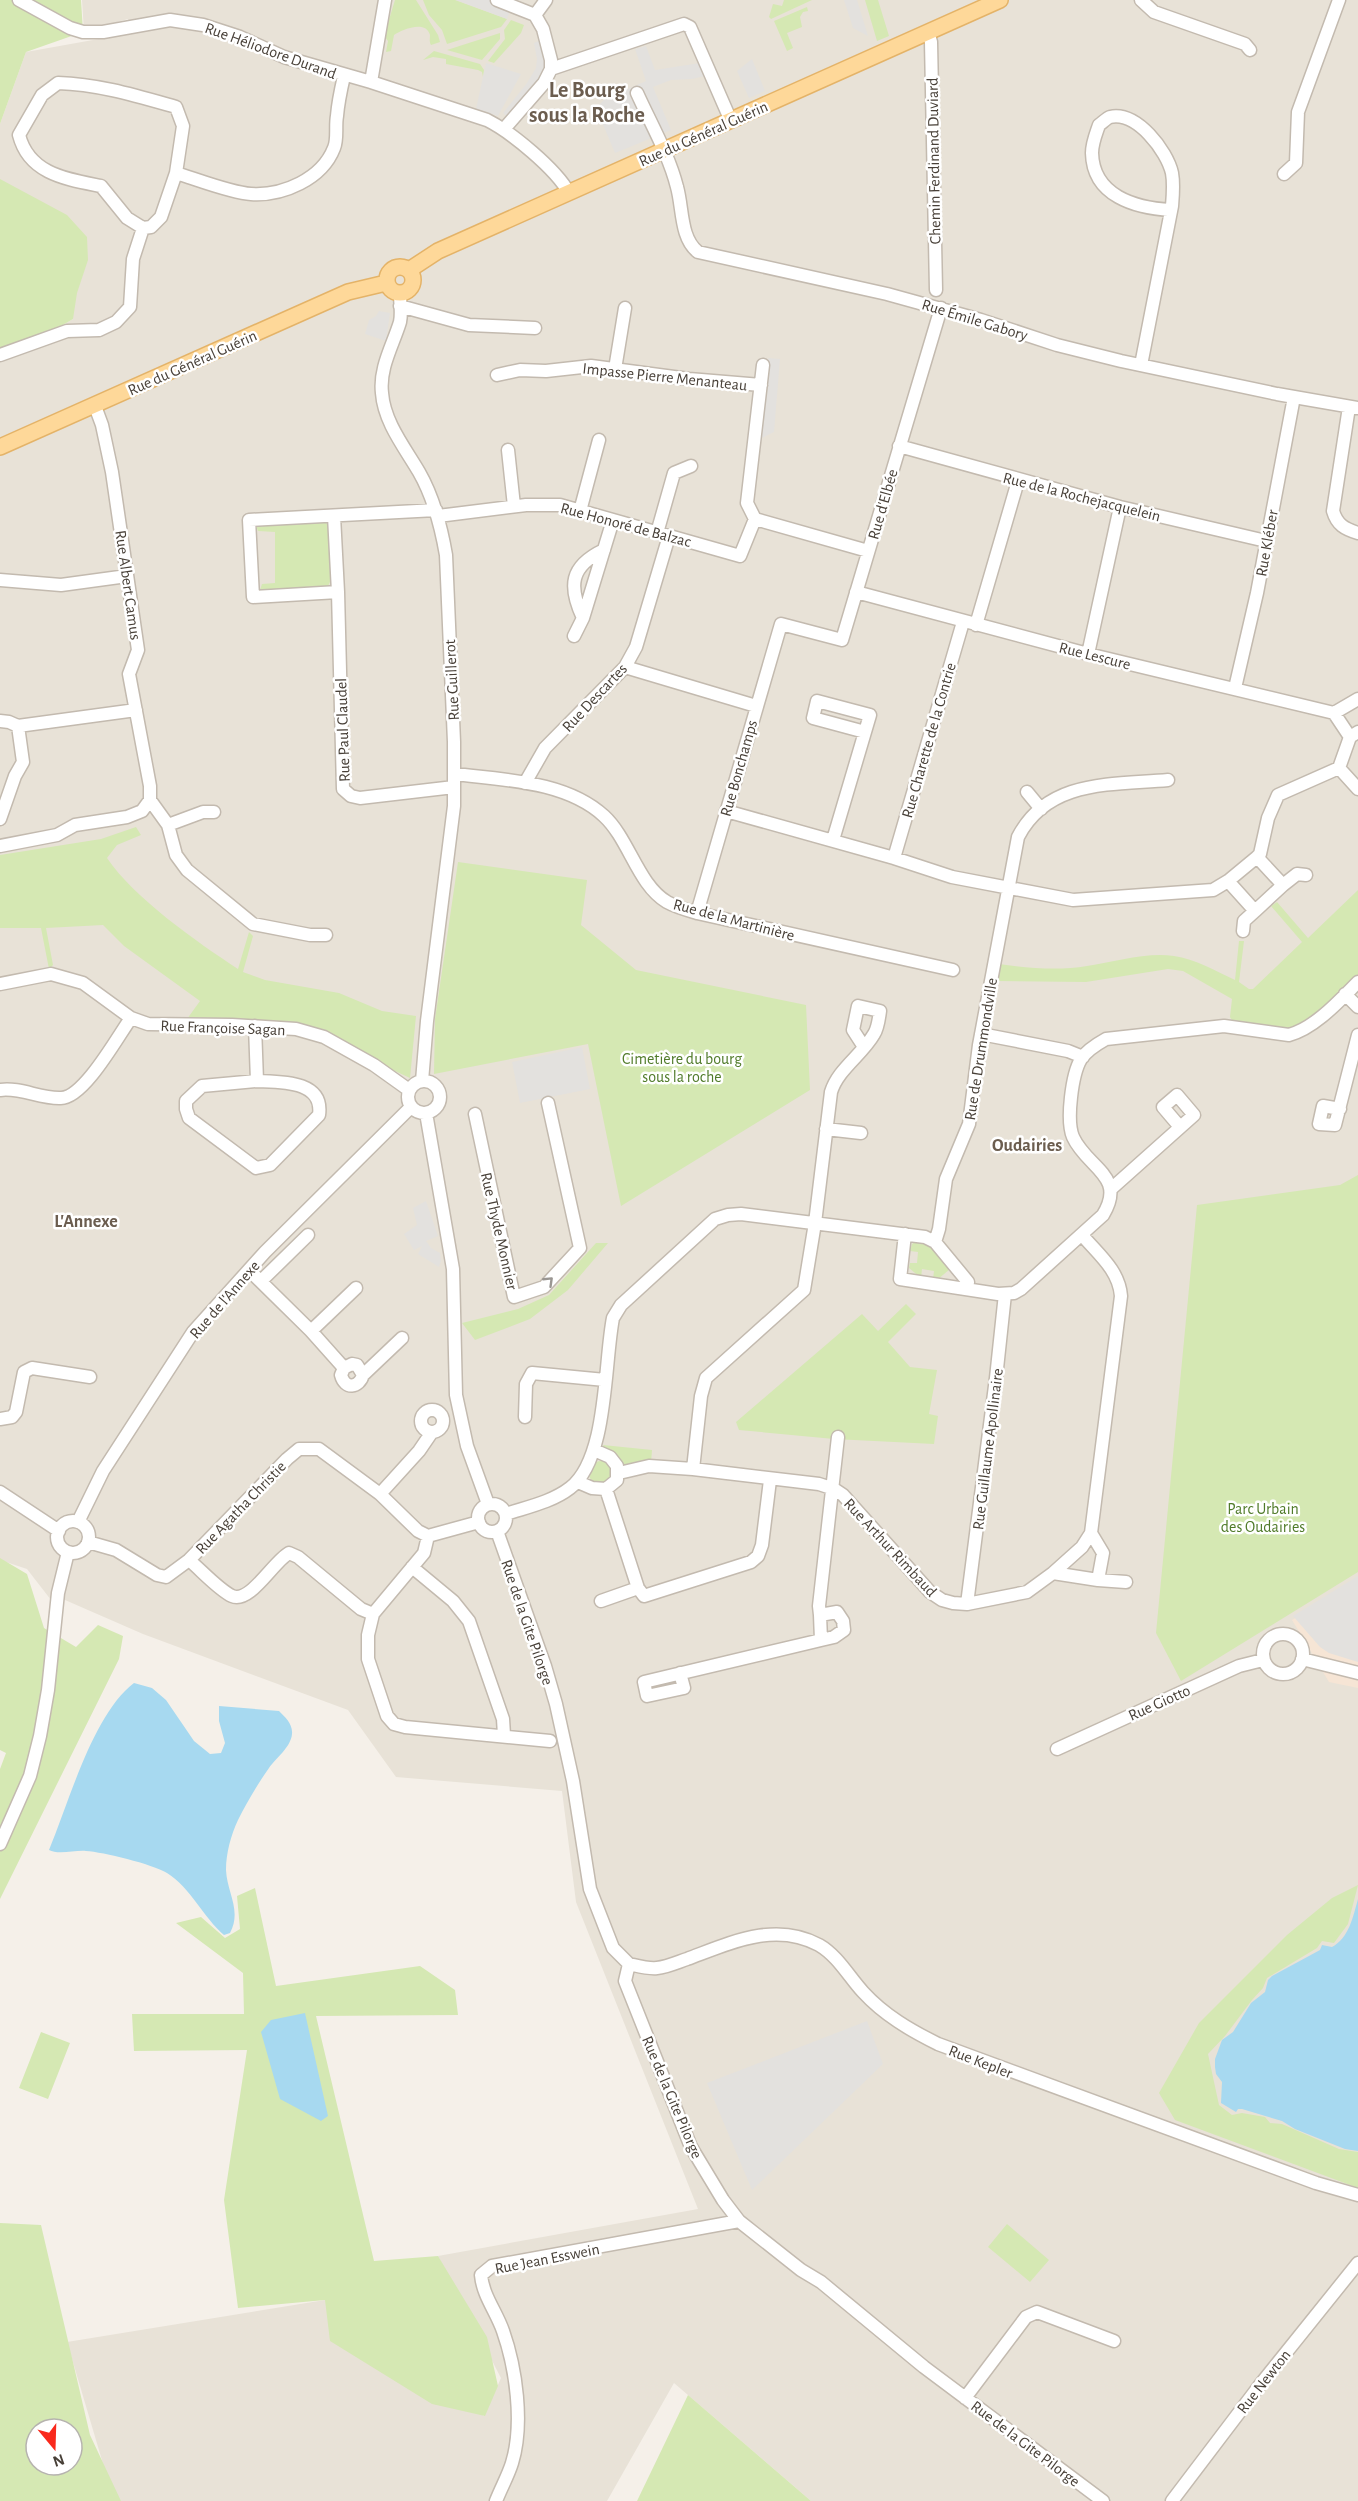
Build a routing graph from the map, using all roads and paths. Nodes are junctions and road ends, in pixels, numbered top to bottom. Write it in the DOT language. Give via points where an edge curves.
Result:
graph roads {
  1 [pos="19,0"];
  2 [pos="385,0"];
  3 [pos="497,0"];
  4 [pos="546,0"];
  5 [pos="1000,0"];
  6 [pos="1141,0"];
  7 [pos="1339,0"];
  8 [pos="535,15"];
  9 [pos="928,33"];
  10 [pos="1250,50"];
  11 [pos="551,69"];
  12 [pos="344,76"];
  13 [pos="371,82"];
  14 [pos="638,93"];
  15 [pos="731,121"];
  16 [pos="504,129"];
  17 [pos="663,151"];
  18 [pos="176,173"];
  19 [pos="1284,174"];
  20 [pos="569,193"];
  21 [pos="1171,210"];
  22 [pos="143,228"];
  23 [pos="409,270"];
  24 [pos="386,283"];
  25 [pos="936,290"];
  26 [pos="400,300"];
  27 [pos="626,308"];
  28 [pos="941,308"];
  29 [pos="535,328"];
  30 [pos="0,355"];
  31 [pos="763,365"];
  32 [pos="1141,365"];
  33 [pos="615,369"];
  34 [pos="497,375"];
  35 [pos="761,385"];
  36 [pos="1294,397"];
  37 [pos="95,406"];
  38 [pos="1354,408"];
  39 [pos="598,440"];
  40 [pos="899,446"];
  41 [pos="0,447"];
  42 [pos="508,450"];
  43 [pos="692,466"];
  44 [pos="1018,481"];
  45 [pos="514,506"];
  46 [pos="1120,507"];
  47 [pos="580,511"];
  48 [pos="437,513"];
  49 [pos="334,516"];
  50 [pos="755,519"];
  51 [pos="613,520"];
  52 [pos="1358,533"];
  53 [pos="663,534"];
  54 [pos="1266,541"];
  55 [pos="603,550"];
  56 [pos="868,551"];
  57 [pos="127,576"];
  58 [pos="0,580"];
  59 [pos="338,592"];
  60 [pos="856,592"];
  61 [pos="583,618"];
  62 [pos="963,622"];
  63 [pos="781,624"];
  64 [pos="976,625"];
  65 [pos="574,636"];
  66 [pos="1088,654"];
  67 [pos="625,667"];
  68 [pos="1235,688"];
  69 [pos="1358,697"];
  70 [pos="756,706"];
  71 [pos="136,710"];
  72 [pos="1334,713"];
  73 [pos="0,721"];
  74 [pos="18,726"];
  75 [pos="865,732"];
  76 [pos="1354,735"];
  77 [pos="1339,768"];
  78 [pos="455,780"];
  79 [pos="1168,780"];
  80 [pos="525,783"];
  81 [pos="1358,789"];
  82 [pos="1027,792"];
  83 [pos="150,800"];
  84 [pos="1041,809"];
  85 [pos="214,812"];
  86 [pos="726,812"];
  87 [pos="0,819"];
  88 [pos="168,825"];
  89 [pos="833,840"];
  90 [pos="0,846"];
  91 [pos="1257,857"];
  92 [pos="894,858"];
  93 [pos="1305,875"];
  94 [pos="1223,884"];
  95 [pos="1283,885"];
  96 [pos="1010,888"];
  97 [pos="1255,911"];
  98 [pos="697,913"];
  99 [pos="1243,931"];
  100 [pos="326,935"];
  101 [pos="953,970"];
  102 [pos="1358,982"];
  103 [pos="0,984"];
  104 [pos="1345,994"];
  105 [pos="1358,1007"];
  106 [pos="131,1018"];
  107 [pos="255,1026"];
  108 [pos="981,1034"];
  109 [pos="1358,1035"];
  110 [pos="864,1047"];
  111 [pos="1083,1057"];
  112 [pos="256,1081"];
  113 [pos="422,1081"];
  114 [pos="0,1090"];
  115 [pos="409,1090"];
  116 [pos="548,1103"];
  117 [pos="411,1107"];
  118 [pos="1340,1109"];
  119 [pos="426,1113"];
  120 [pos="475,1114"];
  121 [pos="1180,1127"];
  122 [pos="826,1130"];
  123 [pos="861,1133"];
  124 [pos="1111,1189"];
  125 [pos="815,1223"];
  126 [pos="905,1234"];
  127 [pos="308,1235"];
  128 [pos="1082,1235"];
  129 [pos="935,1242"];
  130 [pos="249,1270"];
  131 [pos="261,1281"];
  132 [pos="356,1287"];
  133 [pos="968,1288"];
  134 [pos="1005,1294"];
  135 [pos="311,1331"];
  136 [pos="402,1338"];
  137 [pos="344,1368"];
  138 [pos="363,1375"];
  139 [pos="90,1377"];
  140 [pos="605,1380"];
  141 [pos="525,1417"];
  142 [pos="0,1419"];
  143 [pos="432,1432"];
  144 [pos="838,1437"];
  145 [pos="594,1450"];
  146 [pos="693,1469"];
  147 [pos="619,1473"];
  148 [pos="770,1480"];
  149 [pos="578,1482"];
  150 [pos="606,1489"];
  151 [pos="834,1489"];
  152 [pos="0,1492"];
  153 [pos="380,1494"];
  154 [pos="488,1504"];
  155 [pos="506,1514"];
  156 [pos="78,1522"];
  157 [pos="479,1522"];
  158 [pos="59,1531"];
  159 [pos="497,1531"];
  160 [pos="1091,1533"];
  161 [pos="428,1536"];
  162 [pos="88,1542"];
  163 [pos="68,1552"];
  164 [pos="189,1560"];
  165 [pos="412,1567"];
  166 [pos="1053,1573"];
  167 [pos="1098,1580"];
  168 [pos="1126,1582"];
  169 [pos="638,1588"];
  170 [pos="601,1601"];
  171 [pos="967,1604"];
  172 [pos="372,1614"];
  173 [pos="820,1615"];
  174 [pos="821,1640"];
  175 [pos="1302,1659"];
  176 [pos="1263,1660"];
  177 [pos="680,1673"];
  178 [pos="1358,1673"];
  179 [pos="504,1735"];
  180 [pos="550,1740"];
  181 [pos="1057,1749"];
  182 [pos="0,1844"];
  183 [pos="629,1964"];
  184 [pos="1358,2195"];
  185 [pos="739,2221"];
  186 [pos="1358,2264"];
  187 [pos="1114,2341"];
  188 [pos="965,2398"];
  189 [pos="496,2501"];
  190 [pos="1103,2501"];
  191 [pos="1172,2501"];
  1 -- 12 [label="street, Rue Héliodore Durand" via="83,32 170,20 202,25"];
  2 -- 13 [label="street"];
  3 -- 8 [label="street"];
  4 -- 8 [label="street"];
  5 -- 9 [label="main road, Rue du Général Guérin"];
  6 -- 10 [label="street" via="1154,12 1245,44"];
  7 -- 19 [label="street" via="1298,112 1296,163"];
  8 -- 11 [label="street" via="549,48"];
  9 -- 15 [label="main road, Rue du Général Guérin"];
  9 -- 25 [label="street, Chemin Ferdinand Duviard"];
  11 -- 15 [label="street" via="684,24 690,27"];
  11 -- 16 [label="street" via="544,83"];
  12 -- 13 [label="street, Rue Héliodore Durand"];
  12 -- 18 [label="street" via="335,145 315,175 290,187 249,195"];
  13 -- 16 [label="street, Rue Héliodore Durand"];
  14 -- 17 [label="street, Rue Émile Gabory"];
  15 -- 17 [label="main road, Rue du Général Guérin"];
  16 -- 20 [label="street, Rue Héliodore Durand" via="530,150"];
  17 -- 20 [label="main road, Rue du Général Guérin"];
  17 -- 28 [label="street, Rue Émile Gabory" via="677,186 687,238 698,252"];
  18 -- 22 [label="street" via="161,217 151,227"];
  18 -- 22 [label="street" via="183,126 176,106 76,84 58,83 42,95 19,135 23,150 60,178 101,186 127,218"];
  20 -- 23 [label="main road, Rue du Général Guérin" via="432,254"];
  21 -- 21 [label="street" via="1172,171 1154,138 1121,117 1110,117 1099,125 1092,152 1095,172 1105,187 1117,198 1134,205"];
  21 -- 32 [label="street"];
  22 -- 30 [label="street" via="133,259 130,307 116,322 99,330 67,331"];
  23 -- 24 [label="main road" via="395,267"];
  23 -- 26 [label="main road" via="413,278 411,287"];
  24 -- 26 [label="main road"];
  24 -- 37 [label="main road, Rue du Général Guérin" via="348,292"];
  26 -- 29 [label="street" via="469,325"];
  26 -- 48 [label="street, Rue Guillerot" via="401,320 382,375 381,393 395,431 420,472"];
  27 -- 33 [label="street"];
  28 -- 32 [label="street, Rue Émile Gabory" via="1057,345"];
  28 -- 40 [label="street, Rue d'Elbée"];
  31 -- 35 [label="street"];
  32 -- 36 [label="street, Rue Émile Gabory"];
  33 -- 34 [label="street, Impasse Pierre Menanteau" via="591,366"];
  33 -- 35 [label="street, Impasse Pierre Menanteau"];
  35 -- 50 [label="street" via="747,503"];
  36 -- 38 [label="street, Rue Émile Gabory"];
  36 -- 54 [label="street, Rue Kléber"];
  37 -- 41 [label="main road, Rue du Général Guérin"];
  37 -- 57 [label="street, Rue Albert Camus" via="112,472"];
  38 -- 52 [label="street" via="1334,511 1336,521"];
  39 -- 47 [label="street"];
  40 -- 44 [label="street, Rue de la Rochejacquelein"];
  40 -- 56 [label="street, Rue d'Elbée"];
  42 -- 45 [label="street"];
  43 -- 53 [label="street, Rue Descartes" via="674,473"];
  44 -- 46 [label="street, Rue de la Rochejacquelein"];
  44 -- 64 [label="street"];
  45 -- 47 [label="street, Rue Honoré de Balzac" via="545,503"];
  45 -- 48 [label="street, Rue Honoré de Balzac"];
  46 -- 54 [label="street, Rue de la Rochejacquelein"];
  46 -- 66 [label="street"];
  47 -- 51 [label="street, Rue Honoré de Balzac"];
  48 -- 49 [label="street, Rue Honoré de Balzac"];
  48 -- 78 [label="street, Rue Guillerot" via="446,555"];
  49 -- 59 [label="street"];
  49 -- 59 [label="street, Rue Honoré de Balzac" via="249,520 253,597"];
  50 -- 53 [label="street, Rue Honoré de Balzac" via="740,556"];
  50 -- 56 [label="street"];
  51 -- 53 [label="street, Rue Honoré de Balzac"];
  51 -- 55 [label="street"];
  53 -- 67 [label="street, Rue Descartes" via="636,647"];
  54 -- 68 [label="street, Rue Kléber"];
  55 -- 61 [label="street"];
  55 -- 61 [label="street" via="578,567 575,577 575,601"];
  56 -- 60 [label="street, Rue d'Elbée"];
  57 -- 58 [label="street" via="62,585"];
  57 -- 71 [label="street, Rue Albert Camus" via="138,650 129,674"];
  59 -- 78 [label="street, Rue Paul Claudel" via="343,789 360,798"];
  60 -- 62 [label="street, Rue Lescure"];
  60 -- 63 [label="street, Rue d'Elbée" via="842,640"];
  61 -- 65 [label="street"];
  62 -- 64 [label="street, Rue Lescure"];
  62 -- 92 [label="street, Rue Charette de la Contrie"];
  63 -- 70 [label="street, Rue Bonchamps"];
  64 -- 66 [label="street, Rue Lescure"];
  66 -- 68 [label="street, Rue Lescure"];
  67 -- 70 [label="street"];
  67 -- 80 [label="street, Rue Descartes" via="545,748"];
  68 -- 72 [label="street, Rue Lescure"];
  69 -- 72 [label="street"];
  70 -- 86 [label="street, Rue Bonchamps"];
  71 -- 74 [label="street"];
  71 -- 83 [label="street, Rue Albert Camus"];
  72 -- 76 [label="street"];
  73 -- 74 [label="street"];
  74 -- 87 [label="street" via="23,762"];
  75 -- 89 [label="street"];
  76 -- 77 [label="street"];
  77 -- 81 [label="street"];
  77 -- 91 [label="street" via="1278,795"];
  78 -- 80 [label="street, Rue de la Martinière"];
  78 -- 113 [label="street, Rue Guillerot"];
  79 -- 84 [label="street, Rue de Drummondville" via="1069,791"];
  80 -- 98 [label="street, Rue de la Martinière" via="569,795 604,816 657,894"];
  82 -- 84 [label="street"];
  83 -- 88 [label="street"];
  83 -- 90 [label="street" via="142,811 127,817 75,825 57,835"];
  84 -- 96 [label="street, Rue de Drummondville" via="1026,822 1018,837"];
  85 -- 88 [label="street"];
  86 -- 89 [label="street"];
  86 -- 98 [label="street, Rue Bonchamps"];
  88 -- 100 [label="street" via="176,855 187,870 253,924"];
  89 -- 92 [label="street"];
  91 -- 94 [label="street"];
  91 -- 95 [label="street"];
  92 -- 96 [label="street" via="952,877"];
  93 -- 95 [label="street" via="1297,874"];
  94 -- 96 [label="street" via="1213,890 1074,900"];
  94 -- 97 [label="street"];
  95 -- 97 [label="street"];
  96 -- 108 [label="street, Rue de Drummondville"];
  97 -- 99 [label="street" via="1244,921"];
  98 -- 101 [label="street, Rue de la Martinière"];
  102 -- 104 [label="street"];
  103 -- 106 [label="street, Rue Françoise Sagan" via="51,974 65,976 83,983"];
  104 -- 105 [label="street"];
  104 -- 111 [label="street" via="1309,1026 1288,1035 1224,1026 1106,1039"];
  106 -- 107 [label="street, Rue Françoise Sagan" via="148,1024"];
  106 -- 114 [label="street" via="75,1094 62,1098"];
  107 -- 112 [label="street"];
  107 -- 115 [label="street, Rue Françoise Sagan" via="296,1029 324,1037"];
  108 -- 111 [label="street"];
  108 -- 129 [label="street, Rue de Drummondville" via="969,1124 946,1179"];
  109 -- 118 [label="street"];
  110 -- 122 [label="street" via="833,1085"];
  111 -- 124 [label="street" via="1076,1071 1070,1126 1077,1144"];
  112 -- 112 [label="street" via="202,1086 186,1101 186,1109 189,1118 256,1168 262,1168 270,1165 319,1115 320,1107 317,1098 295,1083"];
  113 -- 115 [label="street"];
  113 -- 119 [label="street" via="433,1083 440,1097 437,1106"];
  115 -- 117 [label="street" via="407,1099"];
  120 -- 116 [label="street, Rue Thyde Monnier, one-way" via="514,1297 544,1287 580,1248"];
  117 -- 119 [label="street"];
  117 -- 130 [label="street, Rue de l'Annexe"];
  119 -- 154 [label="street" via="453,1269 456,1395 467,1446"];
  121 -- 124 [label="street"];
  122 -- 123 [label="street"];
  122 -- 125 [label="street"];
  124 -- 128 [label="street" via="1110,1203 1103,1215"];
  125 -- 126 [label="street"];
  125 -- 140 [label="street" via="741,1214 715,1219 621,1305 613,1318"];
  125 -- 146 [label="street" via="804,1290 706,1378"];
  126 -- 129 [label="street"];
  126 -- 133 [label="street" via="900,1279"];
  127 -- 131 [label="street"];
  128 -- 134 [label="street" via="1021,1289"];
  128 -- 160 [label="street" via="1116,1274 1121,1296"];
  129 -- 133 [label="street" via="968,1282"];
  130 -- 131 [label="street"];
  130 -- 156 [label="street, Rue de l'Annexe" via="193,1332 103,1471"];
  131 -- 135 [label="street"];
  132 -- 135 [label="street"];
  133 -- 134 [label="street"];
  134 -- 171 [label="street, Rue Guillaume Apollinaire"];
  135 -- 137 [label="street"];
  136 -- 138 [label="street"];
  137 -- 138 [label="street" via="357,1365"];
  137 -- 138 [label="street" via="342,1380 350,1386 357,1385"];
  139 -- 142 [label="street" via="27,1370 16,1412"];
  140 -- 141 [label="street" via="531,1372 526,1384"];
  140 -- 145 [label="street"];
  143 -- 153 [label="street"];
  144 -- 151 [label="street"];
  145 -- 147 [label="street" via="610,1457"];
  145 -- 149 [label="street"];
  146 -- 147 [label="street, Rue Arthur Rimbaud" via="649,1466"];
  146 -- 148 [label="street, Rue Arthur Rimbaud"];
  147 -- 150 [label="street"];
  148 -- 151 [label="street, Rue Arthur Rimbaud"];
  148 -- 169 [label="street" via="762,1545 751,1562 648,1596"];
  149 -- 150 [label="street"];
  149 -- 155 [label="street" via="559,1496"];
  150 -- 169 [label="street"];
  151 -- 171 [label="street, Rue Arthur Rimbaud" via="930,1592 942,1600"];
  151 -- 173 [label="street"];
  152 -- 158 [label="street"];
  153 -- 161 [label="street, Rue Agatha Christie"];
  153 -- 164 [label="street, Rue Agatha Christie" via="330,1455 319,1449 299,1449"];
  154 -- 155 [label="street" via="499,1505"];
  154 -- 157 [label="street" via="480,1511"];
  155 -- 159 [label="street" via="505,1524"];
  156 -- 158 [label="street" via="69,1522"];
  156 -- 162 [label="street" via="86,1528"];
  157 -- 159 [label="street" via="486,1530"];
  157 -- 161 [label="street"];
  158 -- 163 [label="street" via="60,1546"];
  159 -- 183 [label="street, Rue de la Gite Pilorge" via="556,1704 590,1889 613,1948"];
  160 -- 166 [label="street, Rue Arthur Rimbaud" via="1082,1547"];
  160 -- 167 [label="street" via="1103,1553"];
  161 -- 165 [label="street" via="424,1553"];
  162 -- 163 [label="street" via="83,1550"];
  162 -- 164 [label="street, Rue Agatha Christie" via="116,1550 166,1577"];
  163 -- 182 [label="street" via="58,1593 40,1736 30,1776"];
  164 -- 172 [label="street" via="231,1596 240,1598 248,1595 289,1553"];
  165 -- 172 [label="street"];
  165 -- 179 [label="street" via="453,1600 469,1621 503,1719"];
  166 -- 167 [label="street"];
  166 -- 171 [label="street, Rue Arthur Rimbaud" via="1027,1592"];
  167 -- 168 [label="street"];
  169 -- 170 [label="street"];
  172 -- 179 [label="street" via="368,1659 387,1716 394,1724"];
  173 -- 174 [label="street"];
  173 -- 174 [label="street" via="837,1612 844,1630"];
  174 -- 177 [label="street"];
  175 -- 176 [label="street" via="1287,1674 1271,1671"];
  175 -- 176 [label="street" via="1300,1644 1286,1634 1268,1640"];
  175 -- 178 [label="street"];
  176 -- 181 [label="street, Rue Giotto" via="1239,1666"];
  179 -- 180 [label="street"];
  183 -- 184 [label="street, Rue Kepler" via="657,1968 750,1936 768,1934 819,1945 837,1959 884,2013 938,2044"];
  183 -- 185 [label="street, Rue de la Gite Pilorge" via="626,1981 691,2147"];
  185 -- 188 [label="street, Rue de la Gite Pilorge"];
  185 -- 189 [label="street, Rue Jean Esswein" via="492,2266 481,2275 482,2288 502,2329 512,2363 516,2397 513,2461"];
  186 -- 191 [label="street, Rue Newton"];
  187 -- 188 [label="street" via="1037,2312 1026,2317"];
  188 -- 190 [label="street, Rue de la Gite Pilorge"];
}
